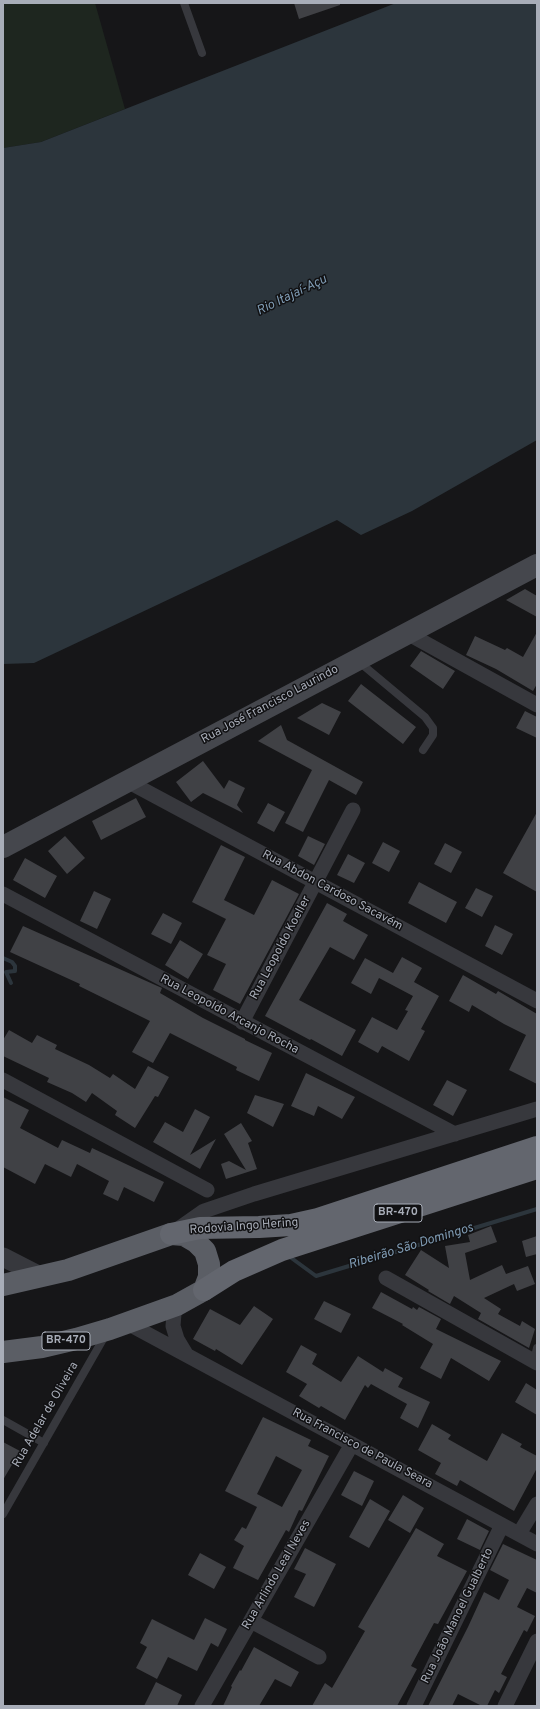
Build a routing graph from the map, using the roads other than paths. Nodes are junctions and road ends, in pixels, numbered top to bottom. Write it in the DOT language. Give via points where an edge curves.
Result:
graph roads {
  1 [pos="184,3"];
  2 [pos="202,53"];
  3 [pos="533,572"];
  4 [pos="407,633"];
  5 [pos="355,660"];
  6 [pos="537,704"];
  7 [pos="423,750"];
  8 [pos="127,780"];
  9 [pos="353,810"];
  10 [pos="3,847"];
  11 [pos="315,882"];
  12 [pos="3,894"];
  13 [pos="537,1001"];
  14 [pos="242,1022"];
  15 [pos="3,1080"];
  16 [pos="537,1109"];
  17 [pos="455,1134"];
  18 [pos="537,1147"];
  19 [pos="537,1168"];
  20 [pos="207,1190"];
  21 [pos="171,1234"];
  22 [pos="3,1257"];
  23 [pos="42,1277"];
  24 [pos="386,1278"];
  25 [pos="3,1285"];
  26 [pos="204,1290"];
  27 [pos="177,1304"];
  28 [pos="118,1326"];
  29 [pos="3,1352"];
  30 [pos="186,1354"];
  31 [pos="536,1357"];
  32 [pos="3,1420"];
  33 [pos="44,1443"];
  34 [pos="352,1444"];
  35 [pos="537,1504"];
  36 [pos="3,1514"];
  37 [pos="502,1525"];
  38 [pos="519,1534"];
  39 [pos="537,1544"];
  40 [pos="251,1621"];
  41 [pos="537,1641"];
  42 [pos="318,1657"];
  43 [pos="202,1706"];
  44 [pos="414,1706"];
  45 [pos="505,1706"];
  1 -- 2 [label="lane"];
  3 -- 4 [label="main road, Rua José Francisco Laurindo"];
  4 -- 5 [label="main road, Rua José Francisco Laurindo"];
  4 -- 6 [label="street"];
  5 -- 7 [label="lane" via="425,717 433,728 433,735"];
  5 -- 8 [label="main road, Rua José Francisco Laurindo"];
  8 -- 10 [label="main road, Rua José Francisco Laurindo"];
  8 -- 11 [label="street, Rua Abdon Cardoso Sacavém"];
  9 -- 11 [label="street, Rua Leopoldo Koeller"];
  11 -- 13 [label="street, Rua Abdon Cardoso Sacavém"];
  11 -- 14 [label="street, Rua Leopoldo Koeller"];
  12 -- 14 [label="street, Rua Leopoldo Arcanjo Rocha"];
  14 -- 17 [label="street, Rua Leopoldo Arcanjo Rocha"];
  15 -- 20 [label="street"];
  16 -- 17 [label="street"];
  17 -- 21 [label="street" via="204,1211"];
  18 -- 21 [label="highway, Rodovia Ingo Hering / BR-470" via="318,1219 292,1225 200,1228"];
  19 -- 26 [label="highway, Rodovia Ingo Hering / BR-470" via="282,1250 234,1271"];
  21 -- 23 [label="highway, Rodovia Ingo Hering / BR-470" via="101,1260"];
  21 -- 26 [label="highway" via="184,1235 196,1242 205,1252 209,1264 209,1277"];
  22 -- 23 [label="street"];
  23 -- 25 [label="highway, BR-470"];
  24 -- 31 [label="street"];
  26 -- 27 [label="highway, Rodovia Ingo Hering / BR-470"];
  27 -- 28 [label="highway, Rodovia Ingo Hering / BR-470"];
  27 -- 30 [label="street" via="173,1326"];
  28 -- 29 [label="highway, BR-470" via="42,1347"];
  28 -- 30 [label="street, Rua Francisco de Paula Seara"];
  28 -- 33 [label="lane, Rua Adelar de Oliveira"];
  30 -- 34 [label="street, Rua Francisco de Paula Seara"];
  32 -- 33 [label="lane"];
  33 -- 36 [label="lane, Rua Adelar de Oliveira"];
  34 -- 37 [label="street, Rua Francisco de Paula Seara"];
  34 -- 40 [label="street, Rua Arlindo Leal Neves"];
  35 -- 38 [label="street"];
  37 -- 38 [label="street, Rua Francisco de Paula Seara"];
  37 -- 44 [label="street, Rua João Manoel Gualberto"];
  38 -- 39 [label="street, Rua Francisco de Paula Seara"];
  40 -- 42 [label="street"];
  40 -- 43 [label="street, Rua Arlindo Leal Neves"];
  41 -- 45 [label="street"];
}
